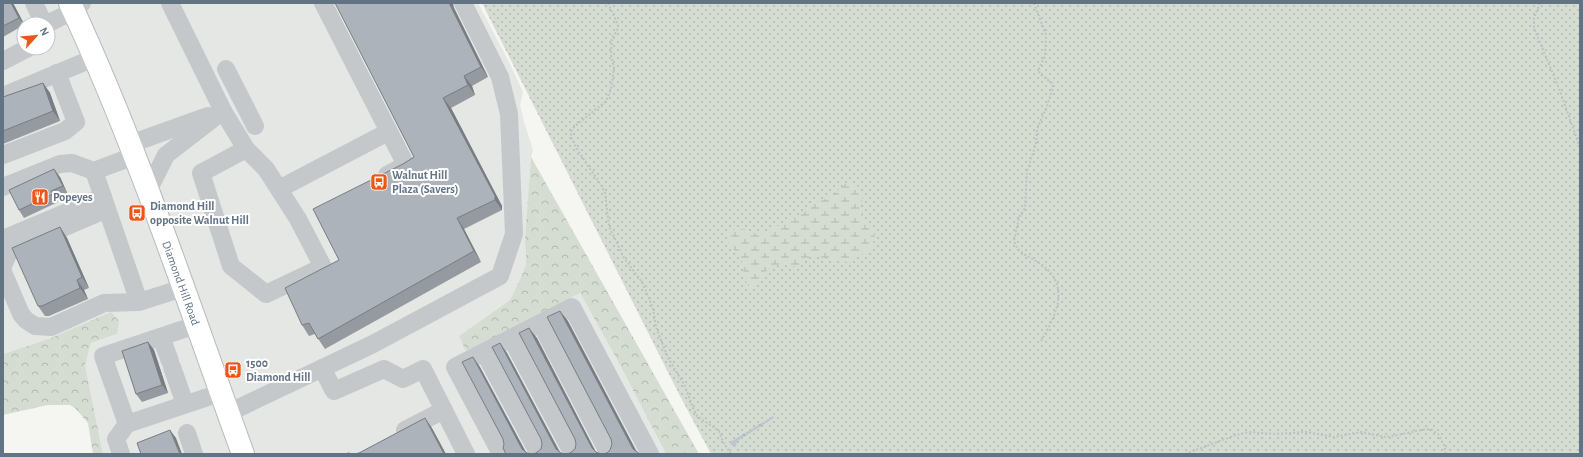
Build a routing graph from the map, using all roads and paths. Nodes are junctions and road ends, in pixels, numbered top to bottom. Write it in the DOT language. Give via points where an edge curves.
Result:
graph roads {
  1 [pos="34,3"];
  2 [pos="170,3"];
  3 [pos="323,3"];
  4 [pos="463,3"];
  5 [pos="608,3"];
  6 [pos="1034,3"];
  7 [pos="1540,3"];
  8 [pos="75,6"];
  9 [pos="41,16"];
  10 [pos="56,17"];
  11 [pos="16,54"];
  12 [pos="94,58"];
  13 [pos="3,61"];
  14 [pos="226,69"];
  15 [pos="56,73"];
  16 [pos="3,96"];
  17 [pos="223,111"];
  18 [pos="255,126"];
  19 [pos="388,132"];
  20 [pos="1580,148"];
  21 [pos="246,149"];
  22 [pos="132,150"];
  23 [pos="3,155"];
  24 [pos="94,171"];
  25 [pos="372,182"];
  26 [pos="3,187"];
  27 [pos="279,189"];
  28 [pos="148,192"];
  29 [pos="105,203"];
  30 [pos="3,240"];
  31 [pos="3,266"];
  32 [pos="3,272"];
  33 [pos="183,288"];
  34 [pos="139,302"];
  35 [pos="541,324"];
  36 [pos="196,325"];
  37 [pos="161,337"];
  38 [pos="511,338"];
  39 [pos="1040,343"];
  40 [pos="484,352"];
  41 [pos="322,368"];
  42 [pos="220,393"];
  43 [pos="185,404"];
  44 [pos="444,410"];
  45 [pos="228,413"];
  46 [pos="127,424"];
  47 [pos="187,433"];
  48 [pos="391,438"];
  49 [pos="121,454"];
  50 [pos="194,454"];
  51 [pos="243,454"];
  52 [pos="466,454"];
  53 [pos="501,454"];
  54 [pos="539,454"];
  55 [pos="573,454"];
  56 [pos="609,454"];
  57 [pos="650,454"];
  58 [pos="731,454"];
  59 [pos="1185,454"];
  60 [pos="1446,454"];
  1 -- 9 [label="lane"];
  2 -- 17 [label="lane"];
  3 -- 19 [label="lane"];
  4 -- 41 [label="lane" via="500,77 509,114 514,234 500,276 373,344"];
  5 -- 58 [label="path" via="618,25 612,38 611,54 614,68 611,89 606,100 574,127 571,137 605,193 609,226 624,258 642,282 668,358 686,386 697,416 719,431"];
  6 -- 39 [label="path" via="1046,35 1045,56 1039,71 1052,83 1053,88 1037,129 1036,144 1027,171 1024,208 1019,217 1014,241 1019,251 1048,270 1057,286 1057,310"];
  7 -- 20 [label="path" via="1534,18 1534,28"];
  8 -- 10 [label="lane"];
  8 -- 12 [label="main road, Diamond Hill Road"];
  11 -- 13 [label="lane"];
  12 -- 15 [label="lane"];
  12 -- 22 [label="main road, Diamond Hill Road"];
  14 -- 18 [label="lane"];
  15 -- 16 [label="lane"];
  15 -- 23 [label="lane" via="76,122 65,131"];
  17 -- 21 [label="lane"];
  17 -- 22 [label="lane"];
  17 -- 28 [label="lane" via="166,155"];
  19 -- 25 [label="lane" via="406,165"];
  19 -- 27 [label="lane"];
  21 -- 27 [label="lane" via="266,169"];
  21 -- 27 [label="lane" via="201,173 231,266 266,294 323,267 305,216"];
  22 -- 24 [label="lane"];
  22 -- 28 [label="main road, Diamond Hill Road"];
  24 -- 26 [label="lane" via="72,163 60,164"];
  24 -- 29 [label="lane"];
  28 -- 33 [label="main road, Diamond Hill Road"];
  29 -- 30 [label="lane"];
  29 -- 31 [label="lane" via="14,249 8,254"];
  29 -- 34 [label="lane"];
  32 -- 34 [label="lane" via="21,314 35,326 51,327 104,303"];
  33 -- 34 [label="lane"];
  33 -- 36 [label="main road, Diamond Hill Road"];
  35 -- 38 [label="lane"];
  35 -- 56 [label="lane"];
  35 -- 57 [label="lane" via="572,307"];
  36 -- 37 [label="lane"];
  36 -- 42 [label="main road, Diamond Hill Road"];
  37 -- 43 [label="lane"];
  37 -- 46 [label="lane" via="103,356"];
  38 -- 40 [label="lane"];
  38 -- 55 [label="lane"];
  40 -- 53 [label="lane" via="455,367"];
  40 -- 54 [label="lane"];
  41 -- 44 [label="lane" via="334,391 384,369 403,379 423,369"];
  41 -- 45 [label="lane"];
  42 -- 43 [label="lane"];
  42 -- 45 [label="main road, Diamond Hill Road"];
  43 -- 46 [label="lane"];
  44 -- 48 [label="lane"];
  44 -- 52 [label="lane"];
  45 -- 51 [label="main road, Diamond Hill Road"];
  46 -- 49 [label="lane" via="116,439"];
  47 -- 50 [label="lane"];
  59 -- 60 [label="path" via="1249,432 1306,432 1334,437 1361,432 1385,437 1426,429 1438,434"];
}
